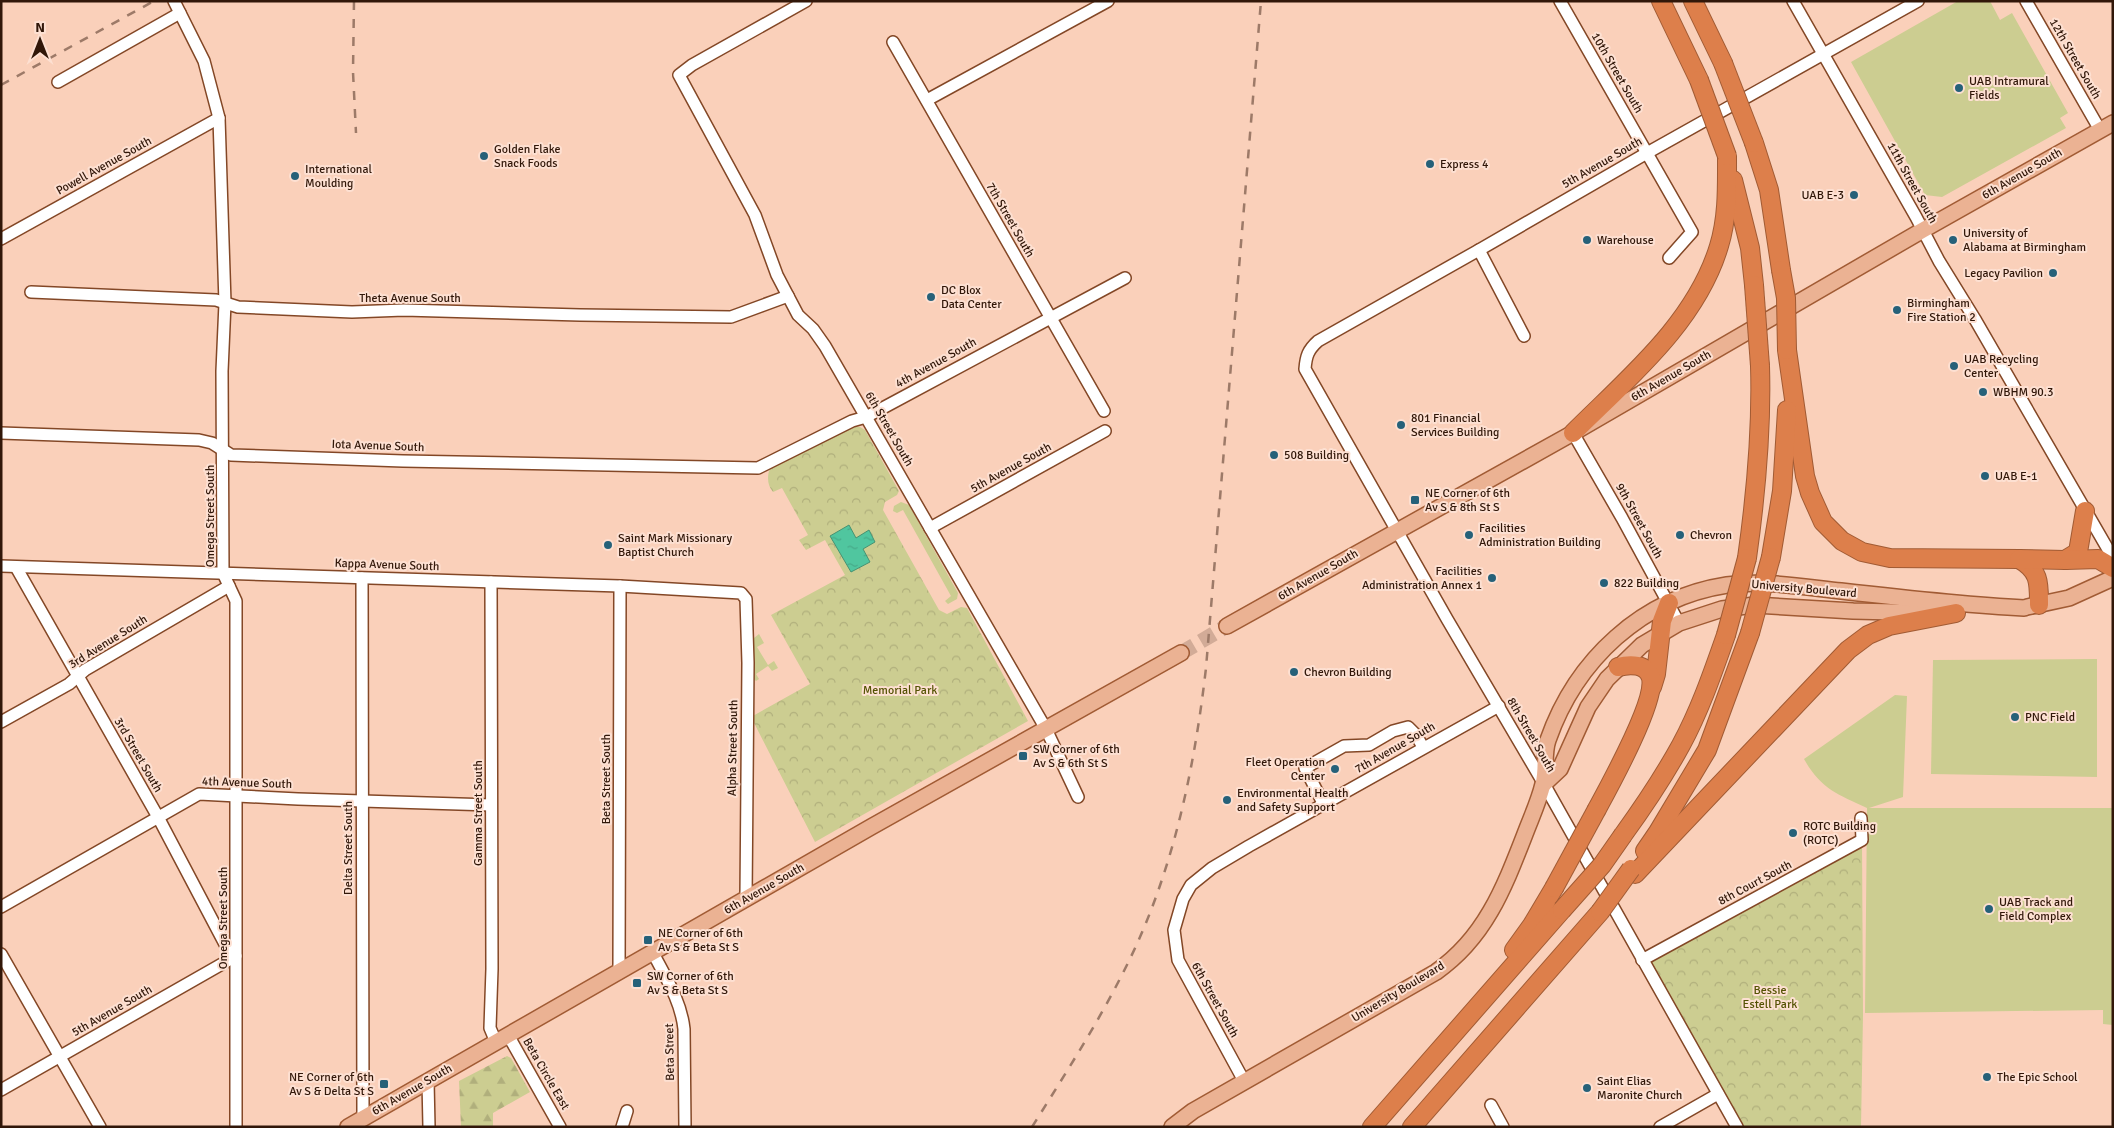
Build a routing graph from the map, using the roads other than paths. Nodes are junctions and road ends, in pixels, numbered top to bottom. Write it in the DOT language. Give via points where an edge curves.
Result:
graph roads {
  1 [pos="174,1"];
  2 [pos="806,1"];
  3 [pos="1108,1"];
  4 [pos="1560,1"];
  5 [pos="1661,1"];
  6 [pos="1693,1"];
  7 [pos="1793,1"];
  8 [pos="1918,1"];
  9 [pos="2026,1"];
  10 [pos="180,13"];
  11 [pos="893,42"];
  12 [pos="1823,55"];
  13 [pos="58,82"];
  14 [pos="927,100"];
  15 [pos="219,118"];
  16 [pos="2106,126"];
  17 [pos="1646,152"];
  18 [pos="1727,156"];
  19 [pos="1923,230"];
  20 [pos="1,239"];
  21 [pos="1479,250"];
  22 [pos="1669,258"];
  23 [pos="1125,278"];
  24 [pos="31,292"];
  25 [pos="788,296"];
  26 [pos="225,303"];
  27 [pos="1050,317"];
  28 [pos="1524,336"];
  29 [pos="1787,350"];
  30 [pos="1306,357"];
  31 [pos="1104,410"];
  32 [pos="866,417"];
  33 [pos="1105,431"];
  34 [pos="1,433"];
  35 [pos="1573,433"];
  36 [pos="223,450"];
  37 [pos="758,468"];
  38 [pos="2085,511"];
  39 [pos="930,528"];
  40 [pos="1396,530"];
  41 [pos="2113,558"];
  42 [pos="2019,559"];
  43 [pos="2065,560"];
  44 [pos="1,566"];
  45 [pos="20,567"];
  46 [pos="2113,568"];
  47 [pos="223,573"];
  48 [pos="362,578"];
  49 [pos="2113,578"];
  50 [pos="492,582"];
  51 [pos="229,586"];
  52 [pos="620,586"];
  53 [pos="746,599"];
  54 [pos="1669,603"];
  55 [pos="2032,607"];
  56 [pos="1956,613"];
  57 [pos="1678,623"];
  58 [pos="1227,626"];
  59 [pos="1660,633"];
  60 [pos="1180,653"];
  61 [pos="1618,667"];
  62 [pos="77,677"];
  63 [pos="1651,690"];
  64 [pos="1499,706"];
  65 [pos="1,722"];
  66 [pos="1046,730"];
  67 [pos="1423,747"];
  68 [pos="1544,784"];
  69 [pos="236,797"];
  70 [pos="1078,797"];
  71 [pos="362,802"];
  72 [pos="491,805"];
  73 [pos="1324,805"];
  74 [pos="158,817"];
  75 [pos="1861,818"];
  76 [pos="1633,872"];
  77 [pos="746,899"];
  78 [pos="1183,899"];
  79 [pos="1,906"];
  80 [pos="653,953"];
  81 [pos="1,954"];
  82 [pos="236,956"];
  83 [pos="1642,960"];
  84 [pos="619,973"];
  85 [pos="1456,1031"];
  86 [pos="502,1039"];
  87 [pos="60,1057"];
  88 [pos="428,1081"];
  89 [pos="1244,1081"];
  90 [pos="1,1090"];
  91 [pos="1718,1094"];
  92 [pos="1491,1105"];
  93 [pos="627,1111"];
  94 [pos="363,1118"];
  95 [pos="100,1127"];
  96 [pos="236,1127"];
  97 [pos="348,1127"];
  98 [pos="429,1127"];
  99 [pos="560,1127"];
  100 [pos="622,1127"];
  101 [pos="684,1127"];
  102 [pos="1172,1127"];
  103 [pos="1372,1127"];
  104 [pos="1412,1127"];
  105 [pos="1503,1127"];
  106 [pos="1660,1127"];
  107 [pos="1737,1127"];
  1 -- 10 [label="street, Omega Street South"];
  2 -- 25 [label="street, 6th Street South" via="679,75 755,215"];
  3 -- 14 [label="street"];
  4 -- 17 [label="street, 10th Street South"];
  5 -- 18 [label="highway, bridge" via="1699,80"];
  6 -- 29 [label="highway, bridge" via="1723,63 1769,190 1786,298"];
  7 -- 12 [label="street, 11th Street South"];
  8 -- 12 [label="street, 5th Avenue South"];
  9 -- 16 [label="street, 12th Street South"];
  10 -- 13 [label="street"];
  10 -- 15 [label="street, Omega Street South" via="204,61"];
  11 -- 14 [label="street, 7th Street South"];
  12 -- 17 [label="street, 5th Avenue South"];
  12 -- 19 [label="street, 11th Street South"];
  14 -- 27 [label="street, 7th Street South"];
  15 -- 20 [label="street, Powell Avenue South"];
  15 -- 26 [label="street, Omega Street South"];
  16 -- 19 [label="main road, 6th Avenue South"];
  17 -- 21 [label="street, 5th Avenue South"];
  17 -- 22 [label="street, 10th Street South" via="1692,232"];
  18 -- 35 [label="highway" via="1726,213 1720,246 1708,277 1680,320 1644,362"];
  18 -- 85 [label="highway, bridge" via="1750,248 1761,408 1747,558 1726,635 1681,744 1646,802 1602,865"];
  19 -- 35 [label="main road, 6th Avenue South"];
  19 -- 38 [label="street, 11th Street South"];
  21 -- 28 [label="street"];
  21 -- 30 [label="street, 5th Avenue South" via="1318,341"];
  23 -- 27 [label="street, 4th Avenue South"];
  24 -- 26 [label="street, Theta Avenue South"];
  25 -- 26 [label="street, Theta Avenue South" via="731,317 404,310 352,312 238,307"];
  25 -- 32 [label="street, 6th Street South" via="798,315 826,346"];
  26 -- 36 [label="street, Omega Street South"];
  27 -- 31 [label="street, 7th Street South"];
  27 -- 32 [label="street, 4th Avenue South"];
  29 -- 42 [label="highway" via="1805,476 1823,522 1842,541 1862,552 1890,558"];
  29 -- 76 [label="highway, bridge" via="1783,482 1771,557 1750,634 1707,750"];
  30 -- 40 [label="street, 8th Street South" via="1305,369"];
  32 -- 37 [label="street, 4th Avenue South"];
  32 -- 39 [label="street, 6th Street South"];
  33 -- 39 [label="street, 5th Avenue South"];
  34 -- 36 [label="street, Iota Avenue South" via="199,440"];
  35 -- 40 [label="main road, 6th Avenue South"];
  35 -- 54 [label="street, 9th Street South"];
  36 -- 37 [label="street, Iota Avenue South" via="231,455"];
  36 -- 47 [label="street, Omega Street South"];
  38 -- 41 [label="street, 11th Street South"];
  38 -- 43 [label="highway" via="2078,552"];
  39 -- 66 [label="street, 6th Street South"];
  40 -- 58 [label="main road, 6th Avenue South"];
  40 -- 64 [label="street, 8th Street South"];
  42 -- 43 [label="highway"];
  42 -- 55 [label="highway" via="2036,573 2039,590"];
  43 -- 46 [label="highway" via="2098,559"];
  44 -- 45 [label="street, Kappa Avenue South"];
  45 -- 47 [label="street, Kappa Avenue South"];
  45 -- 62 [label="street, 3rd Street South"];
  47 -- 48 [label="street, Kappa Avenue South"];
  47 -- 51 [label="street, Omega Street South"];
  48 -- 50 [label="street, Kappa Avenue South"];
  48 -- 71 [label="street, Delta Street South"];
  49 -- 55 [label="main road, University Boulevard" via="2068,598"];
  50 -- 52 [label="street, Kappa Avenue South"];
  50 -- 72 [label="street, Gamma Street South"];
  51 -- 62 [label="street, 3rd Avenue South"];
  51 -- 69 [label="street, Omega Street South" via="236,601"];
  52 -- 53 [label="street, Kappa Avenue South" via="741,594"];
  52 -- 84 [label="street, Beta Street South"];
  53 -- 77 [label="street, Alpha Street South"];
  54 -- 55 [label="main road, University Boulevard" via="1712,588 1760,584 1968,605"];
  54 -- 57 [label="street, 9th Street South"];
  54 -- 59 [label="highway"];
  54 -- 68 [label="main road, University Boulevard" via="1618,635 1594,658 1575,684 1547,743"];
  55 -- 56 [label="main road, University Boulevard"];
  56 -- 57 [label="main road, University Boulevard" via="1755,605 1722,609"];
  56 -- 76 [label="highway" via="1889,626 1868,635 1848,650"];
  57 -- 59 [label="main road, University Boulevard"];
  59 -- 61 [label="main road, University Boulevard"];
  59 -- 63 [label="highway"];
  60 -- 66 [label="main road, 6th Avenue South"];
  61 -- 63 [label="highway" via="1645,669 1650,676"];
  61 -- 68 [label="main road, University Boulevard" via="1588,707 1560,769"];
  62 -- 65 [label="street, 3rd Avenue South"];
  62 -- 74 [label="street, 3rd Street South"];
  63 -- 85 [label="highway, bridge" via="1629,749 1554,888 1532,925"];
  64 -- 67 [label="street, 7th Avenue South"];
  64 -- 68 [label="street, 8th Street South"];
  66 -- 70 [label="street, 6th Street South"];
  66 -- 77 [label="main road, 6th Avenue South"];
  67 -- 73 [label="street, 7th Avenue South"];
  67 -- 73 [label="street" via="1408,727 1393,731 1369,745 1344,746 1335,750 1305,768"];
  68 -- 83 [label="street, 8th Street South"];
  68 -- 89 [label="main road, University Boulevard" via="1500,896 1484,925 1461,951 1421,981"];
  69 -- 71 [label="street, 4th Avenue South"];
  69 -- 74 [label="street, 4th Avenue South" via="199,794"];
  69 -- 82 [label="street, Omega Street South"];
  71 -- 72 [label="street, 4th Avenue South"];
  71 -- 94 [label="street, Delta Street South"];
  72 -- 86 [label="street, Gamma Street South" via="490,1028"];
  73 -- 78 [label="street, 7th Avenue South" via="1212,868 1191,885"];
  74 -- 79 [label="street, 4th Avenue South"];
  74 -- 82 [label="street, 3rd Street South" via="226,946"];
  75 -- 83 [label="street, 8th Court South" via="1862,840"];
  76 -- 104 [label="highway, bridge"];
  77 -- 80 [label="main road, 6th Avenue South"];
  78 -- 89 [label="street, 6th Street South" via="1174,930 1178,960"];
  80 -- 84 [label="main road, 6th Avenue South"];
  80 -- 101 [label="street, Beta Street" via="683,1016"];
  81 -- 87 [label="street"];
  82 -- 87 [label="street, 5th Avenue South"];
  82 -- 96 [label="street, Omega Street South"];
  83 -- 91 [label="street, 8th Street South"];
  84 -- 86 [label="main road, 6th Avenue South"];
  85 -- 103 [label="highway"];
  86 -- 88 [label="main road, 6th Avenue South"];
  86 -- 99 [label="street, Beta Circle East"];
  87 -- 90 [label="street, 5th Avenue South"];
  87 -- 95 [label="street"];
  88 -- 94 [label="main road, 6th Avenue South"];
  88 -- 98 [label="street"];
  89 -- 102 [label="main road, University Boulevard"];
  91 -- 106 [label="street"];
  91 -- 107 [label="street, 8th Street South"];
  92 -- 105 [label="street"];
  93 -- 100 [label="street"];
  94 -- 97 [label="main road, 6th Avenue South"];
}
